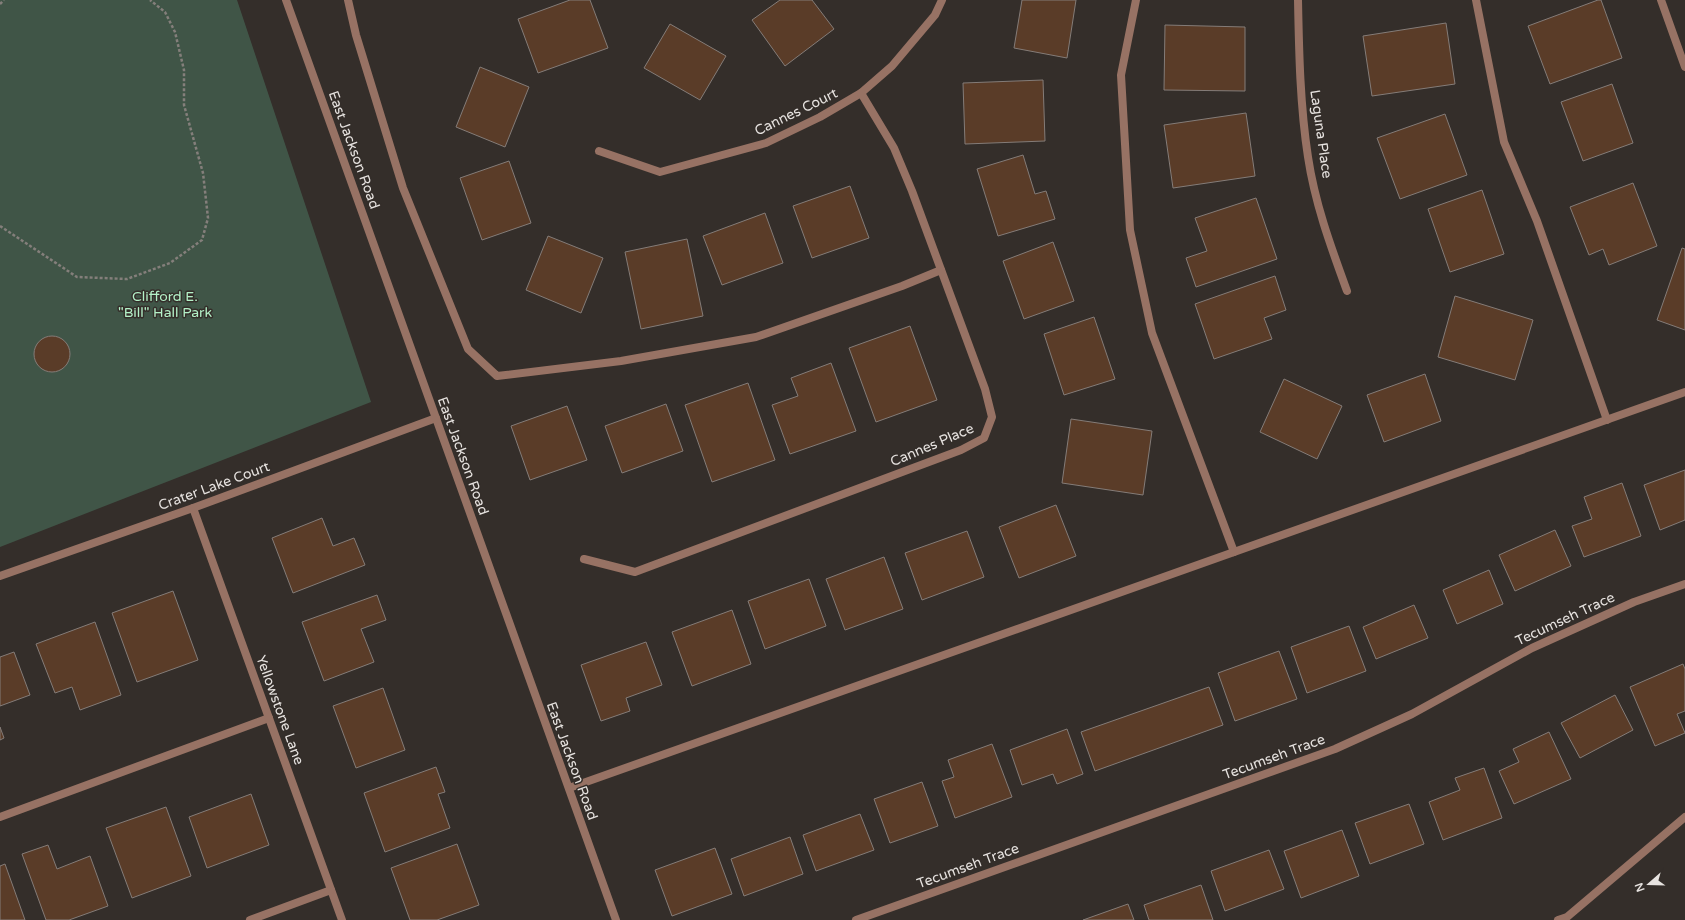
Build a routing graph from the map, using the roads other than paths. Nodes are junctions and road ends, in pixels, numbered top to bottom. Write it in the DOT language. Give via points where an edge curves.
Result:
graph roads {
  1 [pos="286,0"];
  2 [pos="348,0"];
  3 [pos="942,0"];
  4 [pos="1136,0"];
  5 [pos="1298,0"];
  6 [pos="1476,0"];
  7 [pos="1661,0"];
  8 [pos="1685,67"];
  9 [pos="861,93"];
  10 [pos="599,151"];
  11 [pos="941,270"];
  12 [pos="1347,291"];
  13 [pos="1685,392"];
  14 [pos="436,418"];
  15 [pos="1607,420"];
  16 [pos="193,508"];
  17 [pos="1234,552"];
  18 [pos="584,559"];
  19 [pos="0,576"];
  20 [pos="1685,584"];
  21 [pos="269,718"];
  22 [pos="569,788"];
  23 [pos="0,817"];
  24 [pos="1685,817"];
  25 [pos="331,890"];
  26 [pos="250,920"];
  27 [pos="342,920"];
  28 [pos="616,920"];
  29 [pos="856,920"];
  30 [pos="1558,920"];
  1 -- 14 [label="street, East Jackson Road"];
  2 -- 11 [label="street" via="356,35 415,217 468,350 497,376 621,362 756,337"];
  3 -- 9 [label="street, Cannes Court" via="935,15 892,66"];
  4 -- 17 [label="street" via="1121,75 1130,230 1152,333"];
  5 -- 12 [label="street, Laguna Place" via="1299,66 1308,158 1324,228"];
  6 -- 15 [label="street" via="1504,142 1537,221"];
  7 -- 8 [label="street"];
  9 -- 10 [label="street, Cannes Court" via="820,117 766,143 660,172"];
  9 -- 11 [label="street, Cannes Place" via="894,148"];
  11 -- 18 [label="street, Cannes Place" via="992,417 984,438 961,450 635,572"];
  13 -- 15 [label="street"];
  14 -- 16 [label="street, Crater Lake Court"];
  14 -- 22 [label="street, East Jackson Road"];
  15 -- 17 [label="street"];
  16 -- 19 [label="street, Crater Lake Court"];
  16 -- 21 [label="street, Yellowstone Lane"];
  17 -- 22 [label="street"];
  20 -- 29 [label="street, Tecumseh Trace" via="1634,602 1532,648 1412,714 1335,749"];
  21 -- 23 [label="street"];
  21 -- 25 [label="street, Yellowstone Lane"];
  22 -- 28 [label="street, East Jackson Road"];
  24 -- 30 [label="street" via="1567,917"];
  25 -- 26 [label="street"];
  25 -- 27 [label="street, Yellowstone Lane"];
}
